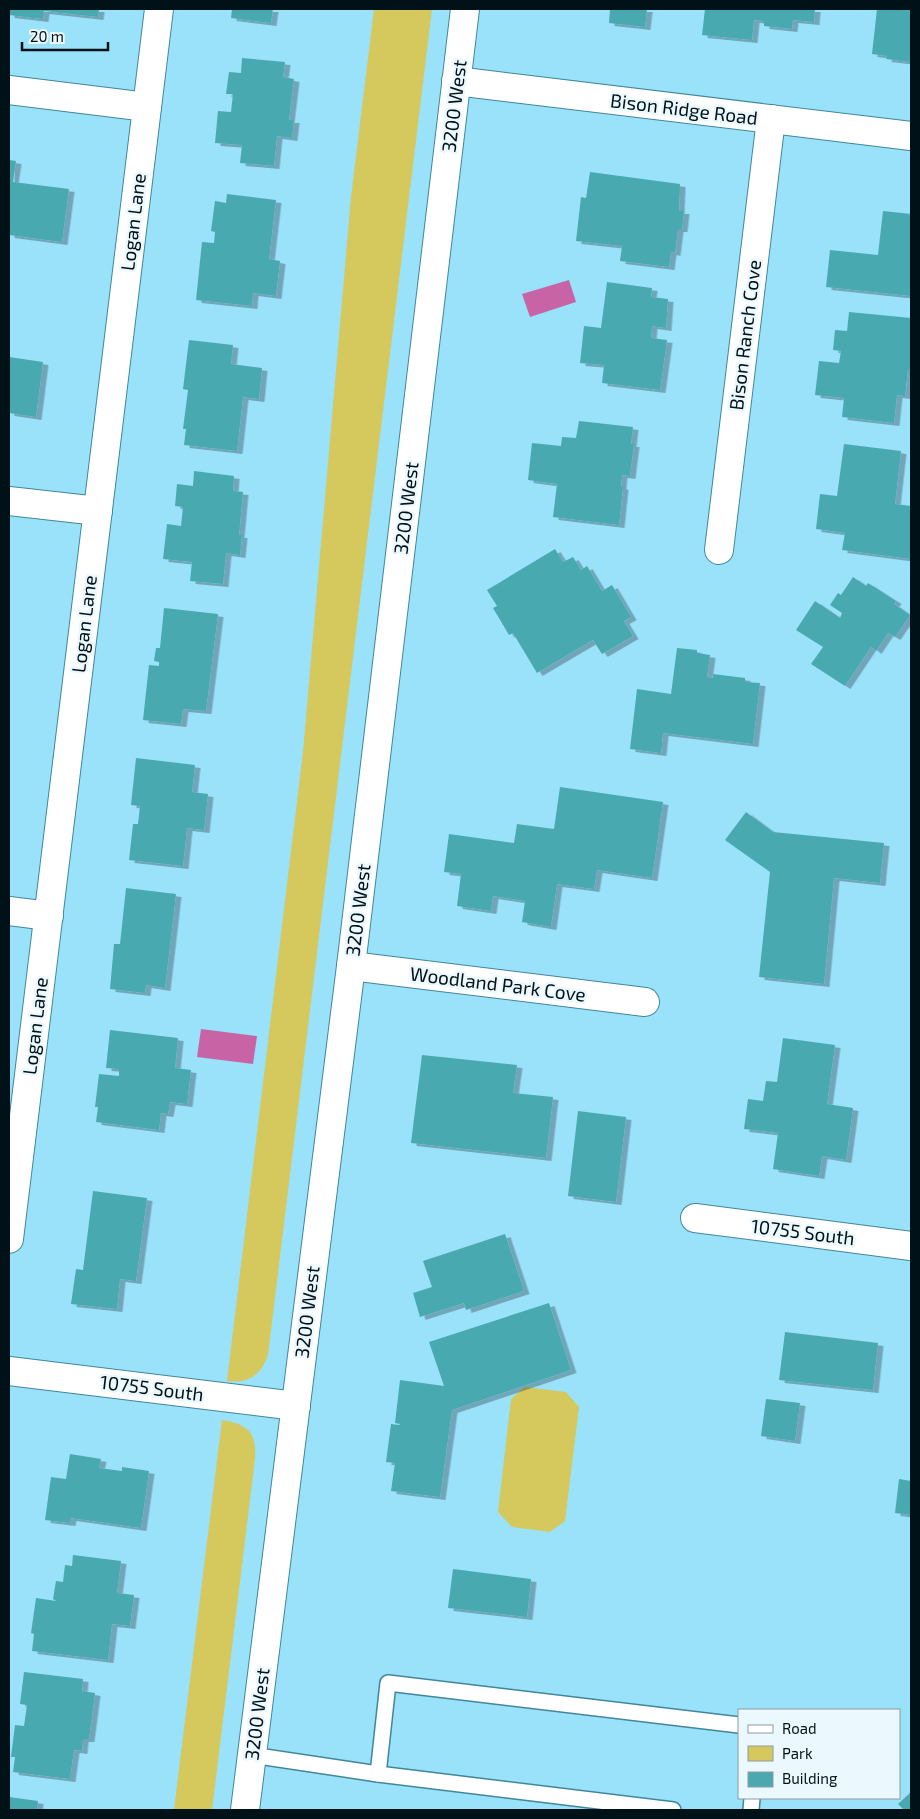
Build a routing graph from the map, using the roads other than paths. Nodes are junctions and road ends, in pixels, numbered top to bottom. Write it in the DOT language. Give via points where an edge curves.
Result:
graph roads {
  1 [pos="159,9"];
  2 [pos="465,9"];
  3 [pos="456,81"];
  4 [pos="9,90"];
  5 [pos="147,107"];
  6 [pos="771,119"];
  7 [pos="911,136"];
  8 [pos="9,501"];
  9 [pos="98,511"];
  10 [pos="719,550"];
  11 [pos="9,911"];
  12 [pos="49,916"];
  13 [pos="351,966"];
  14 [pos="645,1002"];
  15 [pos="695,1218"];
  16 [pos="9,1239"];
  17 [pos="911,1246"];
  18 [pos="9,1371"];
  19 [pos="296,1406"];
  20 [pos="738,1725"];
  21 [pos="252,1755"];
  22 [pos="378,1774"];
  23 [pos="245,1810"];
  24 [pos="674,1810"];
  1 -- 5 [label="street, Logan Lane"];
  2 -- 3 [label="street, 3200 West"];
  3 -- 6 [label="street, Bison Ridge Road"];
  3 -- 13 [label="street, 3200 West"];
  4 -- 5 [label="street"];
  5 -- 9 [label="street, Logan Lane"];
  6 -- 7 [label="street, Bison Ridge Road"];
  6 -- 10 [label="street, Bison Ranch Cove"];
  8 -- 9 [label="street"];
  9 -- 12 [label="street, Logan Lane"];
  11 -- 12 [label="street"];
  12 -- 16 [label="street, Logan Lane"];
  13 -- 14 [label="street, Woodland Park Cove"];
  13 -- 19 [label="street, 3200 West"];
  15 -- 17 [label="street, 10755 South"];
  18 -- 19 [label="street, 10755 South"];
  19 -- 21 [label="street, 3200 West"];
  20 -- 22 [label="lane" via="388,1683"];
  21 -- 22 [label="lane"];
  21 -- 23 [label="street, 3200 West"];
  22 -- 24 [label="lane"];
}
